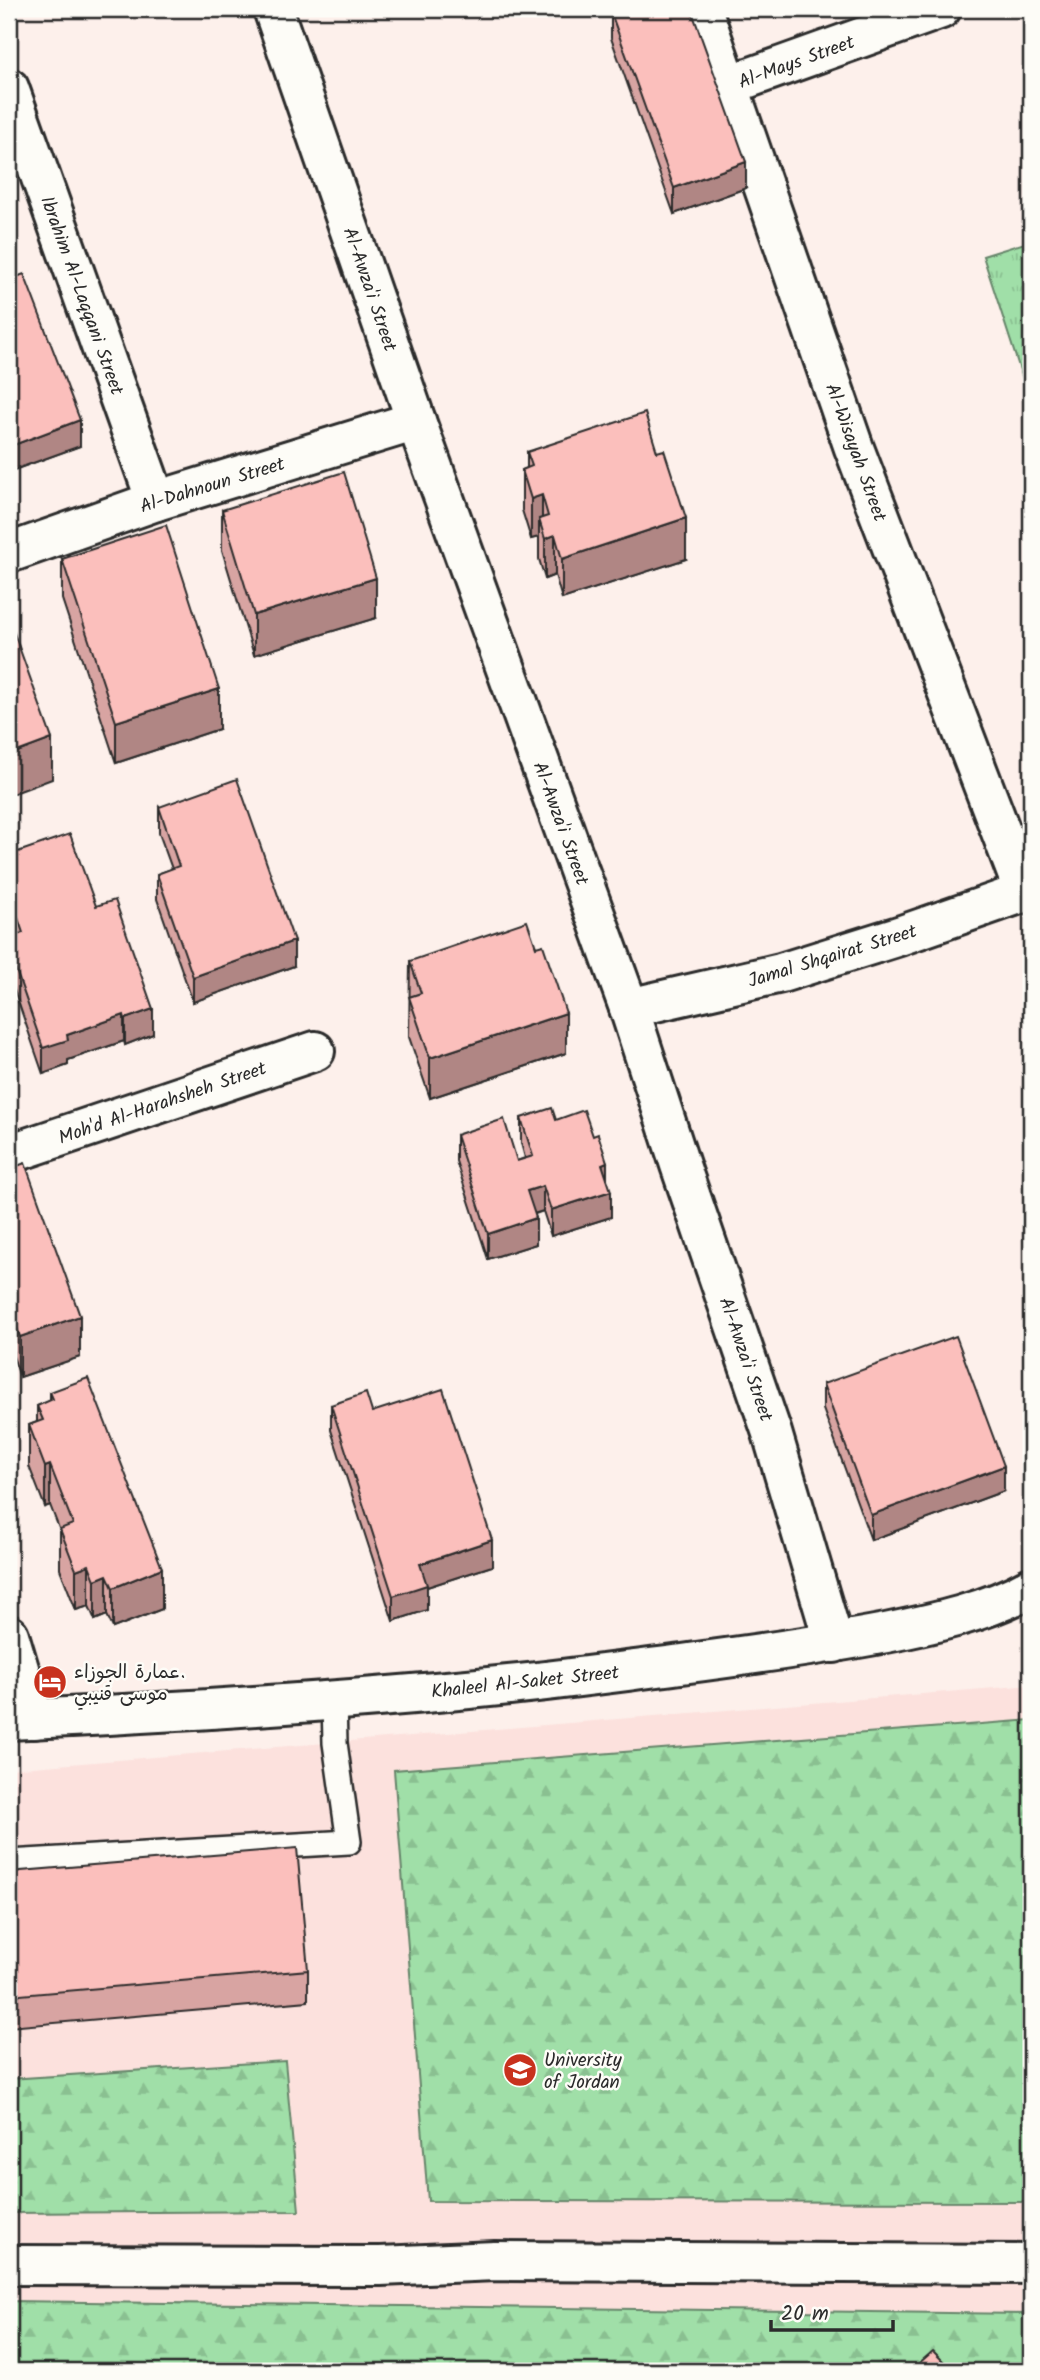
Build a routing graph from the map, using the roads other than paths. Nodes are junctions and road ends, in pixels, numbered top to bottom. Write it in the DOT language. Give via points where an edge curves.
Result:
graph roads {
  1 [pos="273,9"];
  2 [pos="702,9"];
  3 [pos="941,9"];
  4 [pos="729,85"];
  5 [pos="9,89"];
  6 [pos="416,421"];
  7 [pos="156,500"];
  8 [pos="9,553"];
  9 [pos="1028,891"];
  10 [pos="629,1008"];
  11 [pos="315,1051"];
  12 [pos="9,1154"];
  13 [pos="1031,1587"];
  14 [pos="9,1636"];
  15 [pos="834,1643"];
  16 [pos="334,1700"];
  17 [pos="21,1719"];
  18 [pos="9,1863"];
  19 [pos="1031,2264"];
  20 [pos="9,2265"];
  1 -- 6 [label="street, Al-Awza'i Street"];
  2 -- 4 [label="street, Al-Wisayah Street"];
  3 -- 4 [label="street, Al-Mays Street"];
  4 -- 9 [label="street, Al-Wisayah Street" via="854,447"];
  5 -- 7 [label="street, Ibrahim Al-Laqqani Street"];
  6 -- 7 [label="street, Al-Dahnoun Street"];
  6 -- 10 [label="street, Al-Awza'i Street"];
  7 -- 8 [label="street, Al-Dahnoun Street"];
  9 -- 10 [label="street, Jamal Shqairat Street" via="781,973"];
  10 -- 15 [label="street, Al-Awza'i Street" via="772,1433"];
  11 -- 12 [label="street, Moh'd Al-Harahsheh Street"];
  13 -- 15 [label="street, Khaleel Al-Saket Street" via="976,1611"];
  14 -- 17 [label="street"];
  15 -- 16 [label="street, Khaleel Al-Saket Street" via="510,1685"];
  16 -- 17 [label="street, Khaleel Al-Saket Street"];
  16 -- 18 [label="lane" via="335,1743 349,1842"];
  19 -- 20 [label="street" via="495,2261 380,2266"];
}
